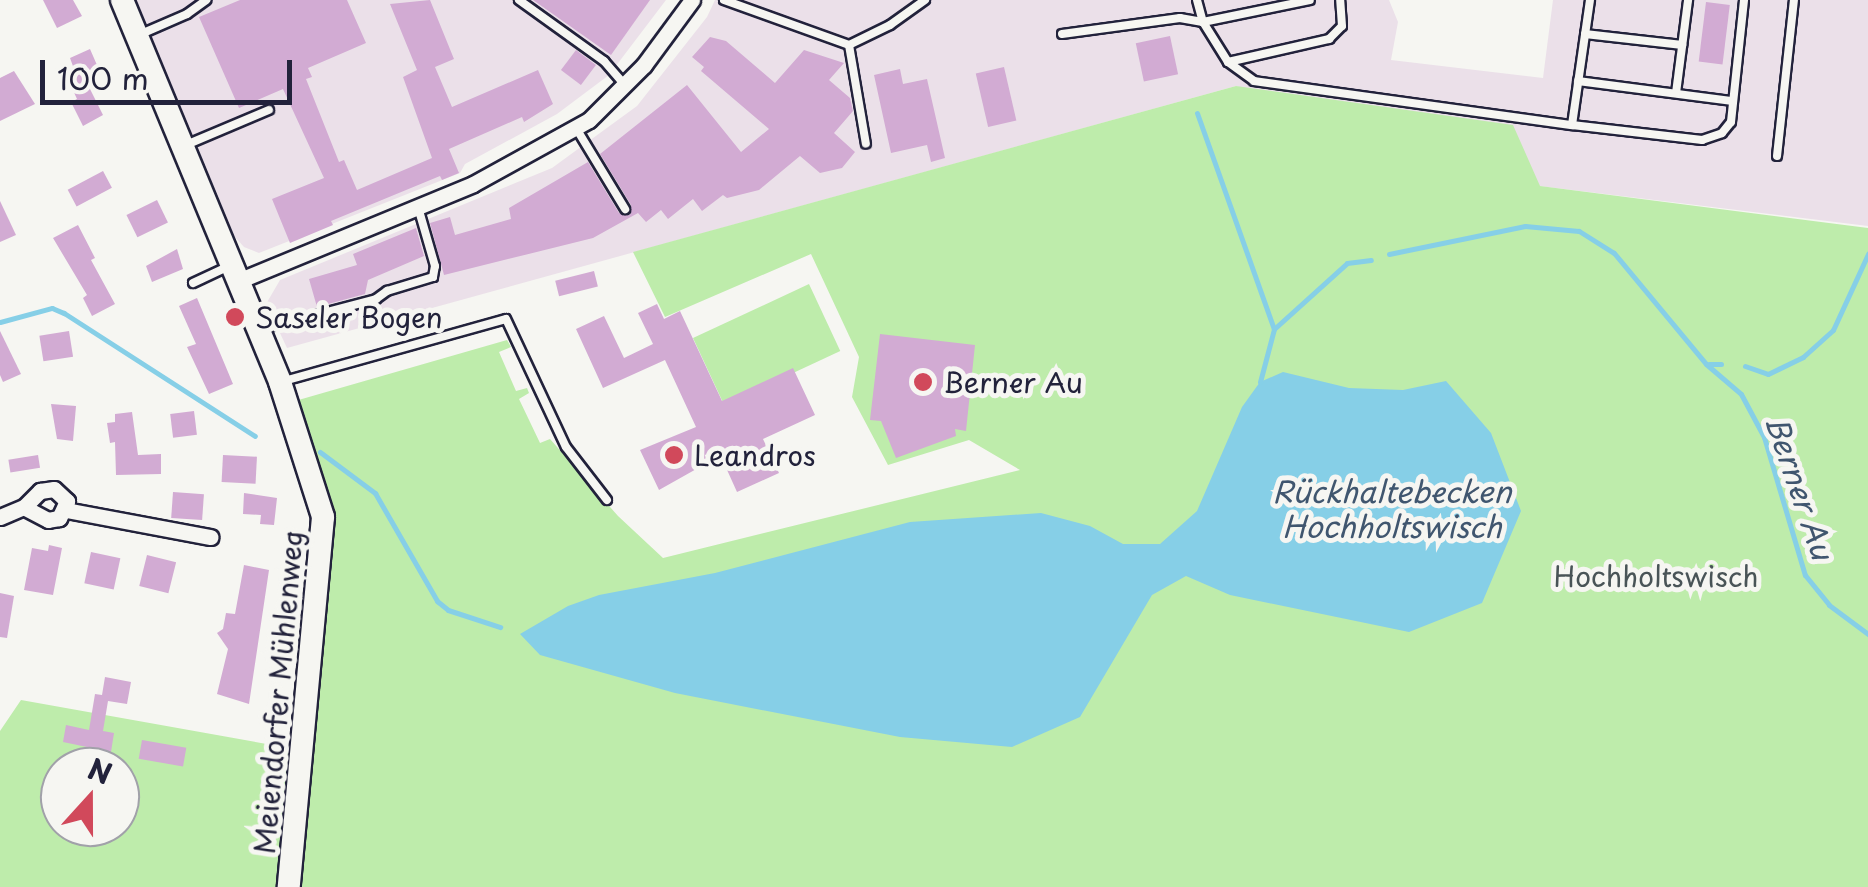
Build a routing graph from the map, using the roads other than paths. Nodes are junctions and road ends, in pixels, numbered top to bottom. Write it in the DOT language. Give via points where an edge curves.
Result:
graph roads {
  1 [pos="122,0"];
  2 [pos="206,0"];
  3 [pos="519,0"];
  4 [pos="692,0"];
  5 [pos="724,0"];
  6 [pos="925,0"];
  7 [pos="1198,0"];
  8 [pos="1310,0"];
  9 [pos="1340,0"];
  10 [pos="1590,0"];
  11 [pos="1688,0"];
  12 [pos="1744,0"];
  13 [pos="1794,0"];
  14 [pos="1203,22"];
  15 [pos="1062,34"];
  16 [pos="1585,34"];
  17 [pos="137,35"];
  18 [pos="850,44"];
  19 [pos="1682,45"];
  20 [pos="1228,62"];
  21 [pos="1578,81"];
  22 [pos="626,86"];
  23 [pos="1676,94"];
  24 [pos="1733,100"];
  25 [pos="268,110"];
  26 [pos="1572,125"];
  27 [pos="576,128"];
  28 [pos="866,144"];
  29 [pos="182,146"];
  30 [pos="1776,156"];
  31 [pos="418,207"];
  32 [pos="625,209"];
  33 [pos="234,274"];
  34 [pos="194,284"];
  35 [pos="258,330"];
  36 [pos="280,382"];
  37 [pos="608,500"];
  38 [pos="24,506"];
  39 [pos="66,510"];
  40 [pos="0,517"];
  41 [pos="210,537"];
  42 [pos="290,887"];
  1 -- 17 [label="street, Meiendorfer Mühlenweg"];
  2 -- 17 [label="lane"];
  3 -- 22 [label="lane"];
  4 -- 22 [label="street"];
  5 -- 18 [label="lane"];
  6 -- 18 [label="lane"];
  7 -- 14 [label="lane"];
  8 -- 14 [label="lane"];
  9 -- 20 [label="lane" via="1342,26 1329,39"];
  10 -- 16 [label="lane"];
  11 -- 19 [label="lane"];
  12 -- 24 [label="lane"];
  13 -- 30 [label="lane"];
  14 -- 15 [label="lane" via="1180,18"];
  14 -- 20 [label="lane"];
  16 -- 19 [label="lane"];
  16 -- 21 [label="lane"];
  17 -- 29 [label="street, Meiendorfer Mühlenweg"];
  18 -- 28 [label="lane"];
  19 -- 23 [label="lane"];
  20 -- 26 [label="lane" via="1254,82"];
  21 -- 23 [label="lane"];
  21 -- 26 [label="lane"];
  22 -- 27 [label="street"];
  23 -- 24 [label="lane"];
  24 -- 26 [label="lane" via="1731,122 1713,138"];
  25 -- 29 [label="lane"];
  27 -- 31 [label="street"];
  27 -- 32 [label="lane"];
  29 -- 33 [label="street, Meiendorfer Mühlenweg"];
  31 -- 33 [label="street"];
  31 -- 35 [label="lane" via="433,277 376,300"];
  33 -- 34 [label="lane"];
  33 -- 35 [label="street, Meiendorfer Mühlenweg"];
  35 -- 36 [label="street, Meiendorfer Mühlenweg"];
  36 -- 37 [label="lane" via="506,319 566,446"];
  36 -- 42 [label="street, Meiendorfer Mühlenweg" via="323,517"];
  38 -- 39 [label="street" via="48,520"];
  38 -- 39 [label="street" via="40,491 54,489 67,501"];
  38 -- 40 [label="street"];
  39 -- 41 [label="street"];
}
